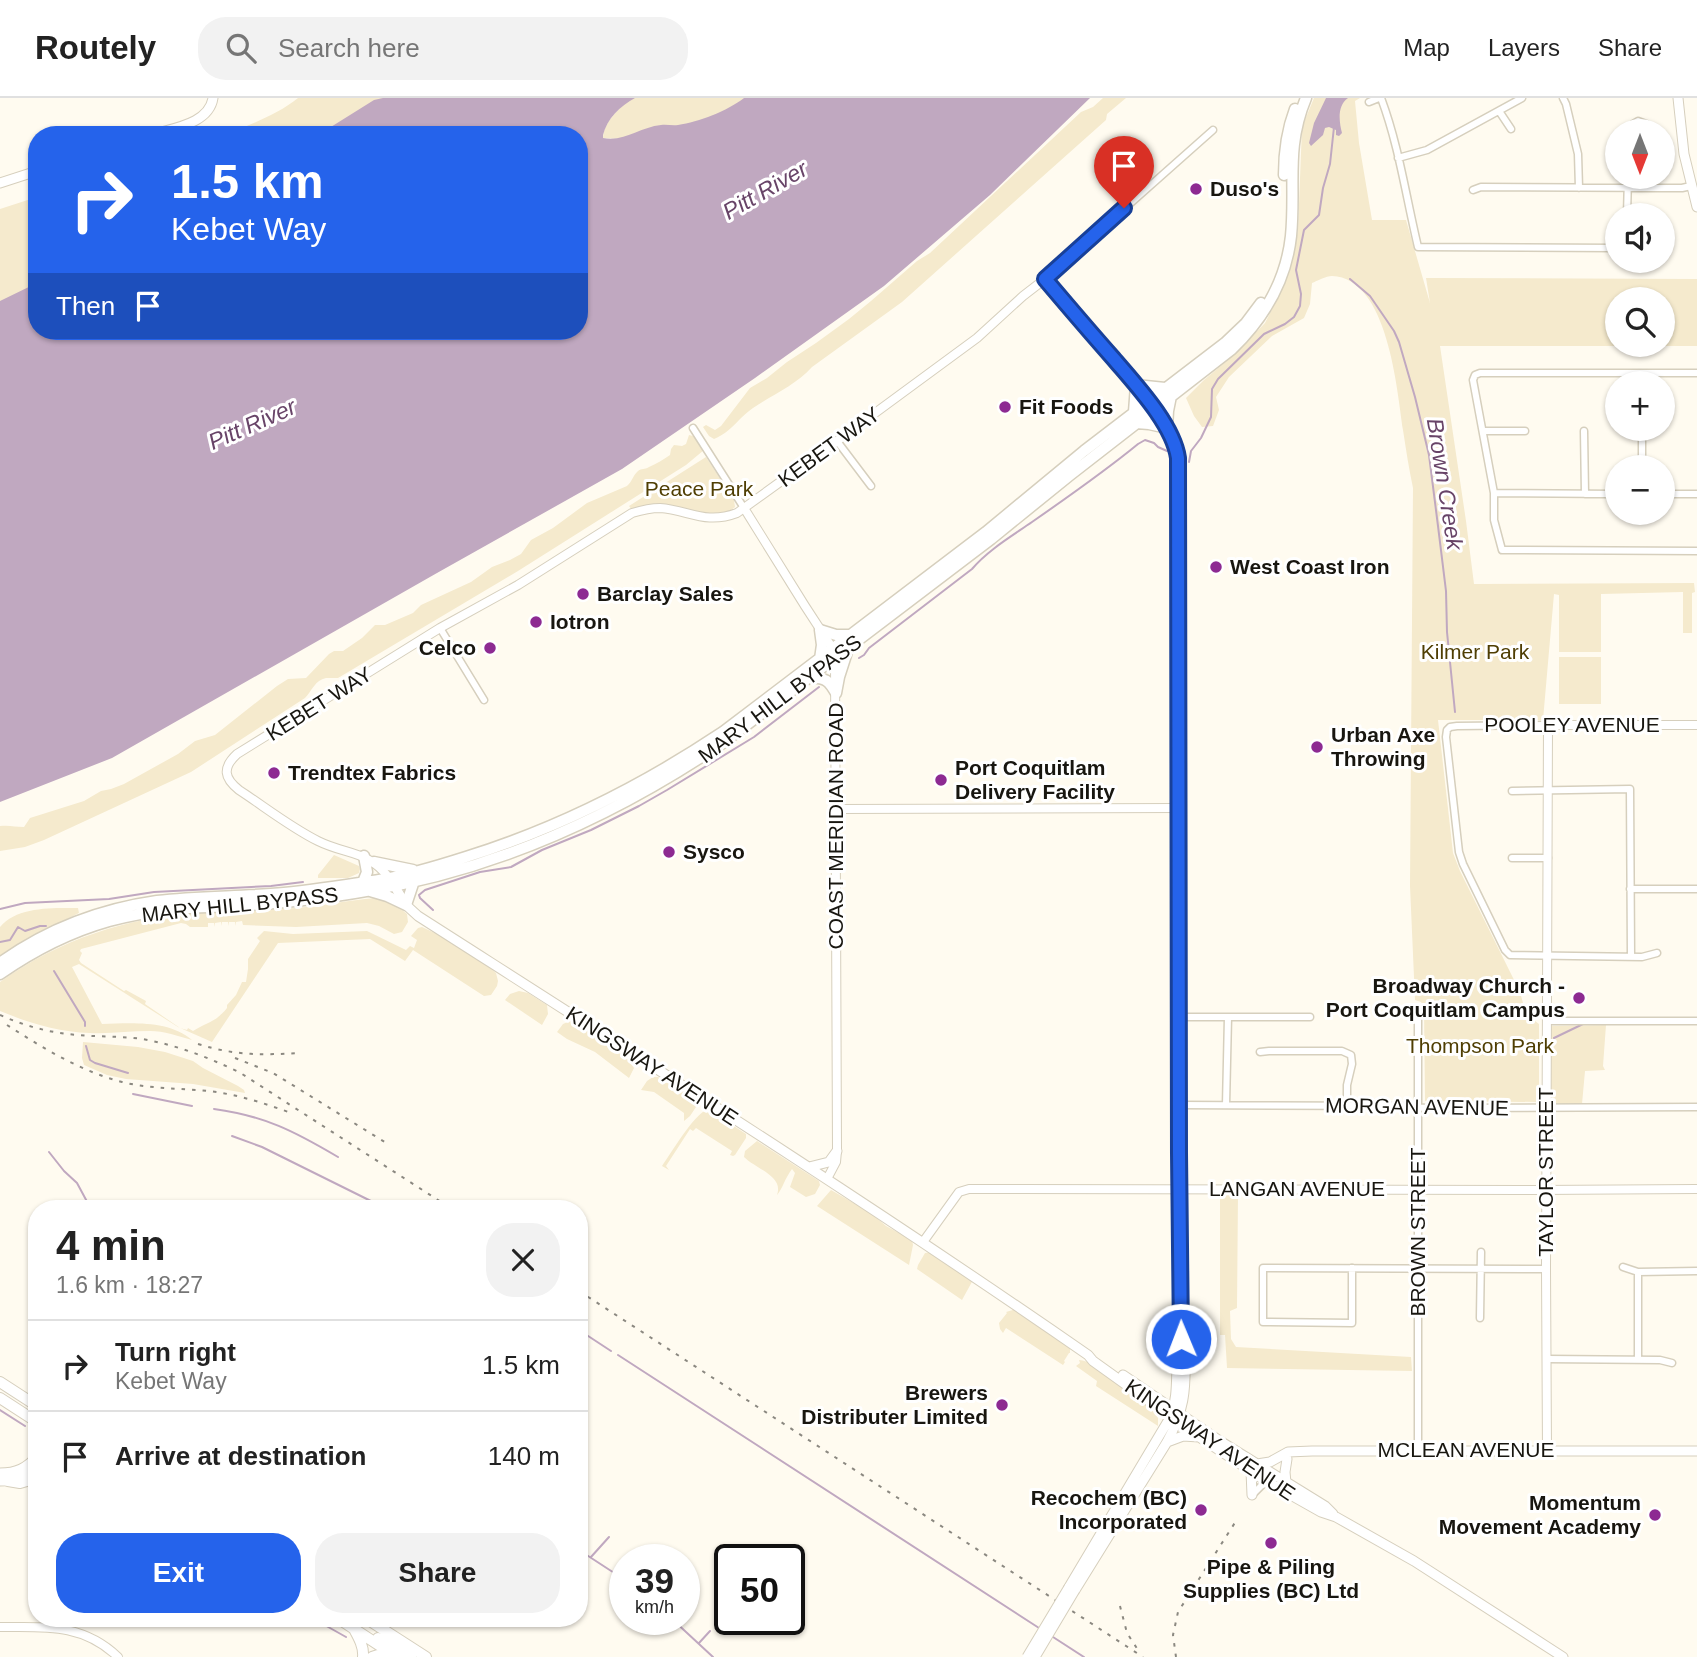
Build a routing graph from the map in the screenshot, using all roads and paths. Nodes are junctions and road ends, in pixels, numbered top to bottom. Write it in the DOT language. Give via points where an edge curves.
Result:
graph roads {
  1 [pos="213,98"];
  2 [pos="1299,98"];
  3 [pos="1306,98"];
  4 [pos="1380,98"];
  5 [pos="1522,98"];
  6 [pos="1563,98"];
  7 [pos="1678,98"];
  8 [pos="1369,102"];
  9 [pos="1499,111"];
  10 [pos="177,126"];
  11 [pos="1511,129"];
  12 [pos="1213,130"];
  13 [pos="1398,158"];
  14 [pos="28,175"];
  15 [pos="0,183"];
  16 [pos="1691,186"];
  17 [pos="1580,188"];
  18 [pos="1605,188"];
  19 [pos="1675,188"];
  20 [pos="1473,190"];
  21 [pos="1697,207"];
  22 [pos="1605,248"];
  23 [pos="1045,279"];
  24 [pos="1697,373"];
  25 [pos="1136,385"];
  26 [pos="1168,392"];
  27 [pos="1151,406"];
  28 [pos="1135,418"];
  29 [pos="693,428"];
  30 [pos="1167,428"];
  31 [pos="1483,431"];
  32 [pos="1525,431"];
  33 [pos="1584,431"];
  34 [pos="837,442"];
  35 [pos="871,486"];
  36 [pos="1494,493"];
  37 [pos="1585,494"];
  38 [pos="1605,494"];
  39 [pos="1675,494"];
  40 [pos="1697,494"];
  41 [pos="744,508"];
  42 [pos="1697,551"];
  43 [pos="440,628"];
  44 [pos="820,630"];
  45 [pos="851,635"];
  46 [pos="848,649"];
  47 [pos="834,654"];
  48 [pos="820,659"];
  49 [pos="811,677"];
  50 [pos="836,693"];
  51 [pos="484,700"];
  52 [pos="1548,725"];
  53 [pos="1697,725"];
  54 [pos="1548,789"];
  55 [pos="1512,791"];
  56 [pos="836,808"];
  57 [pos="1179,808"];
  58 [pos="1512,858"];
  59 [pos="1548,858"];
  60 [pos="369,859"];
  61 [pos="415,876"];
  62 [pos="392,882"];
  63 [pos="366,887"];
  64 [pos="1629,889"];
  65 [pos="1697,889"];
  66 [pos="406,905"];
  67 [pos="1657,953"];
  68 [pos="1547,957"];
  69 [pos="1631,957"];
  70 [pos="0,963"];
  71 [pos="0,974"];
  72 [pos="1418,1013"];
  73 [pos="1179,1017"];
  74 [pos="1228,1017"];
  75 [pos="1310,1017"];
  76 [pos="1547,1021"];
  77 [pos="1697,1021"];
  78 [pos="1260,1052"];
  79 [pos="1179,1105"];
  80 [pos="1226,1105"];
  81 [pos="1347,1105"];
  82 [pos="1418,1107"];
  83 [pos="1547,1107"];
  84 [pos="1697,1107"];
  85 [pos="837,1151"];
  86 [pos="809,1167"];
  87 [pos="827,1179"];
  88 [pos="1180,1188"];
  89 [pos="1697,1189"];
  90 [pos="1419,1190"];
  91 [pos="1547,1190"];
  92 [pos="923,1242"];
  93 [pos="1481,1252"];
  94 [pos="1623,1267"];
  95 [pos="1352,1268"];
  96 [pos="1417,1269"];
  97 [pos="1546,1269"];
  98 [pos="1481,1270"];
  99 [pos="1697,1271"];
  100 [pos="1638,1272"];
  101 [pos="1480,1318"];
  102 [pos="1181,1339"];
  103 [pos="1547,1359"];
  104 [pos="1638,1360"];
  105 [pos="1672,1363"];
  106 [pos="0,1382"];
  107 [pos="1177,1388"];
  108 [pos="0,1398"];
  109 [pos="1184,1399"];
  110 [pos="28,1400"];
  111 [pos="1156,1401"];
  112 [pos="22,1412"];
  113 [pos="1176,1415"];
  114 [pos="28,1416"];
  115 [pos="28,1418"];
  116 [pos="1193,1422"];
  117 [pos="1163,1431"];
  118 [pos="1199,1437"];
  119 [pos="1167,1442"];
  120 [pos="1547,1450"];
  121 [pos="1297,1451"];
  122 [pos="1419,1451"];
  123 [pos="1697,1451"];
  124 [pos="1287,1459"];
  125 [pos="28,1464"];
  126 [pos="1254,1467"];
  127 [pos="28,1475"];
  128 [pos="1269,1477"];
  129 [pos="3,1479"];
  130 [pos="28,1481"];
  131 [pos="1286,1483"];
  132 [pos="1252,1495"];
  133 [pos="1336,1517"];
  134 [pos="1072,1588"];
  135 [pos="0,1627"];
  136 [pos="351,1627"];
  137 [pos="372,1627"];
  138 [pos="354,1629"];
  139 [pos="378,1637"];
  140 [pos="395,1656"];
  141 [pos="118,1657"];
  142 [pos="364,1657"];
  143 [pos="372,1657"];
  144 [pos="411,1657"];
  145 [pos="426,1657"];
  146 [pos="1027,1657"];
  147 [pos="1035,1657"];
  148 [pos="1563,1657"];
  1 -- 10 [label="main road" via="209,111"];
  2 -- 26 [label="highway, MARY HILL BYPASS" via="1286,141 1284,234 1269,288 1235,335"];
  3 -- 26 [label="highway, MARY HILL BYPASS" via="1293,144 1289,246 1275,292 1240,341"];
  4 -- 8 [label="street"];
  4 -- 13 [label="street"];
  5 -- 9 [label="street"];
  6 -- 17 [label="street" via="1578,155"];
  7 -- 16 [label="main road"];
  9 -- 11 [label="street"];
  9 -- 13 [label="street" via="1427,150"];
  12 -- 23 [label="street, KEBET WAY"];
  13 -- 22 [label="street" via="1418,247"];
  14 -- 15 [label="main road"];
  16 -- 19 [label="street"];
  16 -- 21 [label="main road"];
  17 -- 18 [label="street"];
  17 -- 20 [label="street"];
  23 -- 25 [label="street"];
  23 -- 34 [label="street, KEBET WAY" via="977,338"];
  24 -- 31 [label="street" via="1475,375"];
  25 -- 26 [label="highway"];
  25 -- 27 [label="street"];
  25 -- 28 [label="highway"];
  26 -- 27 [label="highway, MARY HILL BYPASS"];
  26 -- 30 [label="highway"];
  27 -- 28 [label="highway, MARY HILL BYPASS"];
  27 -- 30 [label="main road"];
  28 -- 30 [label="highway"];
  28 -- 45 [label="highway, MARY HILL BYPASS"];
  28 -- 46 [label="highway, MARY HILL BYPASS" via="991,539"];
  29 -- 41 [label="street"];
  30 -- 57 [label="main road" via="1179,464"];
  31 -- 32 [label="street"];
  31 -- 36 [label="street"];
  33 -- 37 [label="street"];
  34 -- 35 [label="street"];
  34 -- 41 [label="street, KEBET WAY"];
  36 -- 37 [label="street"];
  36 -- 42 [label="street" via="1494,520 1502,550"];
  37 -- 38 [label="street"];
  39 -- 40 [label="street"];
  41 -- 43 [label="street, KEBET WAY" via="719,518 658,508 632,513"];
  41 -- 44 [label="street"];
  43 -- 51 [label="street"];
  43 -- 60 [label="street, KEBET WAY" via="237,754 227,767 226,774 239,790 306,834"];
  44 -- 45 [label="highway"];
  44 -- 47 [label="street"];
  44 -- 48 [label="highway"];
  45 -- 47 [label="highway, MARY HILL BYPASS"];
  46 -- 47 [label="highway, MARY HILL BYPASS"];
  46 -- 50 [label="highway"];
  47 -- 48 [label="highway, MARY HILL BYPASS"];
  47 -- 49 [label="highway, MARY HILL BYPASS"];
  47 -- 50 [label="street, COAST MERIDIAN ROAD"];
  48 -- 61 [label="highway, MARY HILL BYPASS" via="723,732 637,786 539,832"];
  49 -- 50 [label="highway" via="825,678"];
  49 -- 61 [label="highway, MARY HILL BYPASS" via="724,742 597,817 457,870"];
  50 -- 56 [label="street, COAST MERIDIAN ROAD"];
  52 -- 53 [label="street, POOLEY AVENUE"];
  52 -- 54 [label="street, TAYLOR STREET"];
  52 -- 68 [label="street, POOLEY AVENUE" via="1457,726 1447,729 1446,737 1463,864 1505,950 1510,955"];
  54 -- 55 [label="street"];
  54 -- 59 [label="street, TAYLOR STREET"];
  54 -- 64 [label="street" via="1630,789"];
  56 -- 57 [label="street"];
  56 -- 85 [label="street, COAST MERIDIAN ROAD"];
  57 -- 73 [label="main road"];
  58 -- 59 [label="street"];
  59 -- 68 [label="street, TAYLOR STREET"];
  60 -- 61 [label="highway"];
  60 -- 62 [label="street, KINGSWAY AVENUE"];
  60 -- 63 [label="highway"];
  61 -- 62 [label="highway, MARY HILL BYPASS"];
  61 -- 66 [label="highway"];
  62 -- 63 [label="highway, MARY HILL BYPASS"];
  62 -- 66 [label="main road, KINGSWAY AVENUE"];
  63 -- 66 [label="highway"];
  63 -- 70 [label="highway, MARY HILL BYPASS" via="135,905 75,922"];
  63 -- 71 [label="highway, MARY HILL BYPASS" via="306,900 129,916 58,940"];
  64 -- 65 [label="street"];
  64 -- 69 [label="street"];
  66 -- 86 [label="main road, KINGSWAY AVENUE"];
  67 -- 69 [label="street"];
  68 -- 69 [label="street"];
  68 -- 76 [label="street, TAYLOR STREET"];
  72 -- 82 [label="street, BROWN STREET"];
  73 -- 74 [label="street"];
  73 -- 79 [label="main road"];
  74 -- 75 [label="street"];
  74 -- 80 [label="street"];
  76 -- 77 [label="street"];
  76 -- 83 [label="street, TAYLOR STREET"];
  78 -- 81 [label="street" via="1342,1051 1351,1055"];
  79 -- 80 [label="street, MORGAN AVENUE"];
  79 -- 88 [label="main road"];
  80 -- 81 [label="street, MORGAN AVENUE"];
  81 -- 82 [label="street, MORGAN AVENUE"];
  82 -- 83 [label="street, MORGAN AVENUE"];
  82 -- 90 [label="street, BROWN STREET"];
  83 -- 84 [label="street, MORGAN AVENUE"];
  83 -- 91 [label="street, TAYLOR STREET"];
  85 -- 86 [label="main road" via="829,1162"];
  85 -- 87 [label="street, COAST MERIDIAN ROAD"];
  86 -- 87 [label="main road, KINGSWAY AVENUE"];
  87 -- 92 [label="main road, KINGSWAY AVENUE"];
  88 -- 90 [label="street, LANGAN AVENUE"];
  88 -- 92 [label="street, LANGAN AVENUE" via="970,1189 959,1192"];
  88 -- 102 [label="main road"];
  89 -- 91 [label="street, LANGAN AVENUE"];
  90 -- 91 [label="street, LANGAN AVENUE"];
  90 -- 96 [label="street, BROWN STREET"];
  91 -- 97 [label="street, TAYLOR STREET"];
  92 -- 111 [label="main road, KINGSWAY AVENUE"];
  93 -- 98 [label="street"];
  94 -- 100 [label="street"];
  95 -- 95 [label="street" via="1263,1268 1263,1322 1352,1324"];
  95 -- 96 [label="street"];
  96 -- 98 [label="street"];
  96 -- 122 [label="street, BROWN STREET"];
  97 -- 98 [label="street"];
  97 -- 103 [label="street, TAYLOR STREET"];
  98 -- 101 [label="street"];
  99 -- 100 [label="street"];
  100 -- 104 [label="street"];
  102 -- 107 [label="main road"];
  102 -- 109 [label="main road"];
  103 -- 104 [label="street"];
  103 -- 120 [label="street, TAYLOR STREET"];
  104 -- 105 [label="street"];
  106 -- 110 [label="main road"];
  107 -- 111 [label="main road"];
  107 -- 113 [label="main road"];
  108 -- 112 [label="main road"];
  109 -- 113 [label="main road"];
  109 -- 116 [label="main road"];
  111 -- 113 [label="main road, KINGSWAY AVENUE"];
  111 -- 117 [label="main road"];
  112 -- 114 [label="main road"];
  112 -- 115 [label="main road"];
  113 -- 116 [label="main road, KINGSWAY AVENUE"];
  113 -- 117 [label="main road"];
  113 -- 118 [label="main road, KINGSWAY AVENUE"];
  113 -- 119 [label="main road"];
  116 -- 126 [label="main road, KINGSWAY AVENUE"];
  117 -- 134 [label="main road"];
  118 -- 119 [label="main road"];
  118 -- 126 [label="main road, KINGSWAY AVENUE"];
  119 -- 134 [label="main road"];
  120 -- 122 [label="main road, MCLEAN AVENUE"];
  120 -- 123 [label="main road, MCLEAN AVENUE"];
  121 -- 122 [label="main road, MCLEAN AVENUE"];
  121 -- 124 [label="main road"];
  121 -- 126 [label="main road"];
  124 -- 128 [label="main road"];
  124 -- 131 [label="main road"];
  125 -- 129 [label="main road"];
  126 -- 128 [label="main road, KINGSWAY AVENUE"];
  126 -- 132 [label="main road"];
  127 -- 129 [label="main road"];
  128 -- 131 [label="main road, KINGSWAY AVENUE"];
  128 -- 132 [label="street"];
  128 -- 133 [label="main road, KINGSWAY AVENUE"];
  129 -- 130 [label="main road"];
  131 -- 133 [label="main road, KINGSWAY AVENUE"];
  133 -- 148 [label="main road, KINGSWAY AVENUE"];
  134 -- 146 [label="main road, bridge"];
  134 -- 147 [label="main road, bridge"];
  135 -- 141 [label="street" via="70,1630 101,1643"];
  136 -- 138 [label="main road"];
  137 -- 139 [label="main road"];
  138 -- 139 [label="main road"];
  138 -- 142 [label="main road"];
  139 -- 140 [label="main road"];
  139 -- 142 [label="street"];
  139 -- 144 [label="main road"];
  139 -- 145 [label="main road"];
  140 -- 143 [label="main road"];
}
